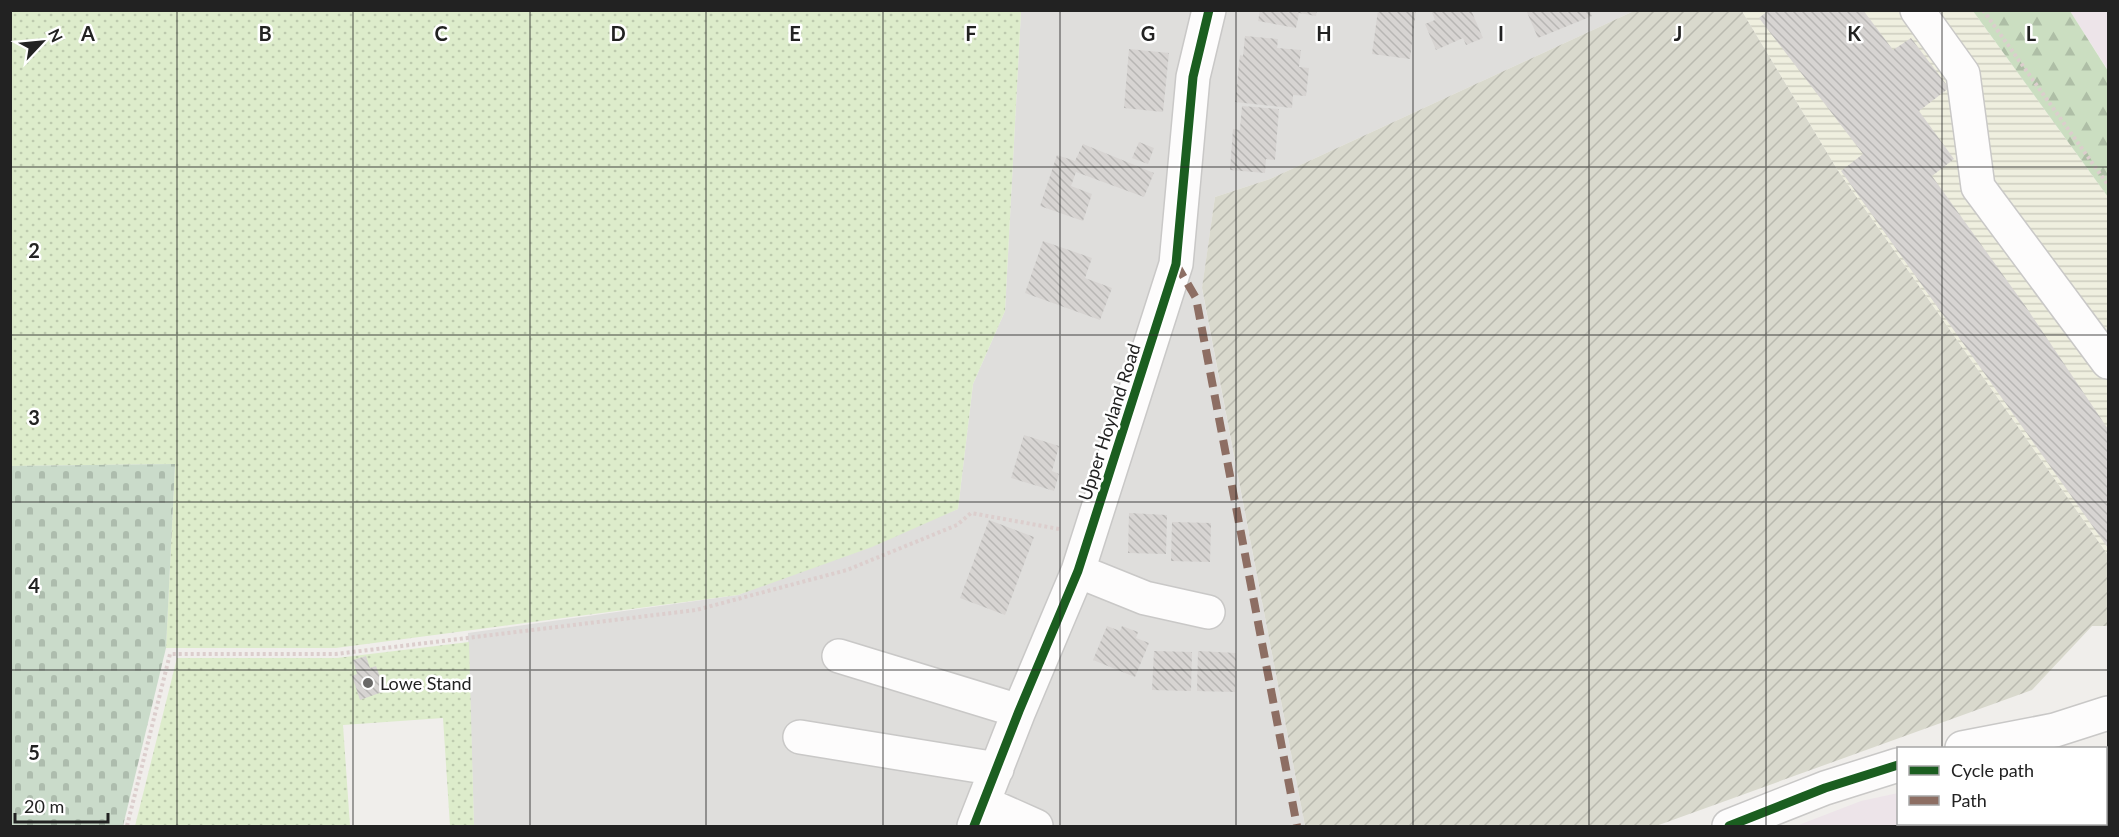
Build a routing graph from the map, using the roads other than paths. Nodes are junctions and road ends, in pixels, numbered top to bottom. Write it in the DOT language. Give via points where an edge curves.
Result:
graph roads {
  1 [pos="1209,10"];
  2 [pos="1917,10"];
  3 [pos="2109,362"];
  4 [pos="1078,571"];
  5 [pos="1208,612"];
  6 [pos="839,656"];
  7 [pos="1019,711"];
  8 [pos="2109,713"];
  9 [pos="800,737"];
  10 [pos="1969,747"];
  11 [pos="1897,766"];
  12 [pos="997,769"];
  13 [pos="979,815"];
  14 [pos="1036,826"];
  15 [pos="1729,826"];
  1 -- 4 [label="street, Upper Hoyland Road" via="1193,77 1176,264"];
  2 -- 3 [label="street" via="1963,74 1978,187"];
  4 -- 5 [label="street" via="1145,598"];
  4 -- 7 [label="street, Upper Hoyland Road"];
  6 -- 7 [label="street"];
  7 -- 12 [label="street, Upper Hoyland Road"];
  8 -- 10 [label="street" via="2055,730"];
  9 -- 12 [label="street"];
  11 -- 15 [label="street" via="1825,788"];
  12 -- 13 [label="street, Upper Hoyland Road"];
  13 -- 14 [label="street"];
}
